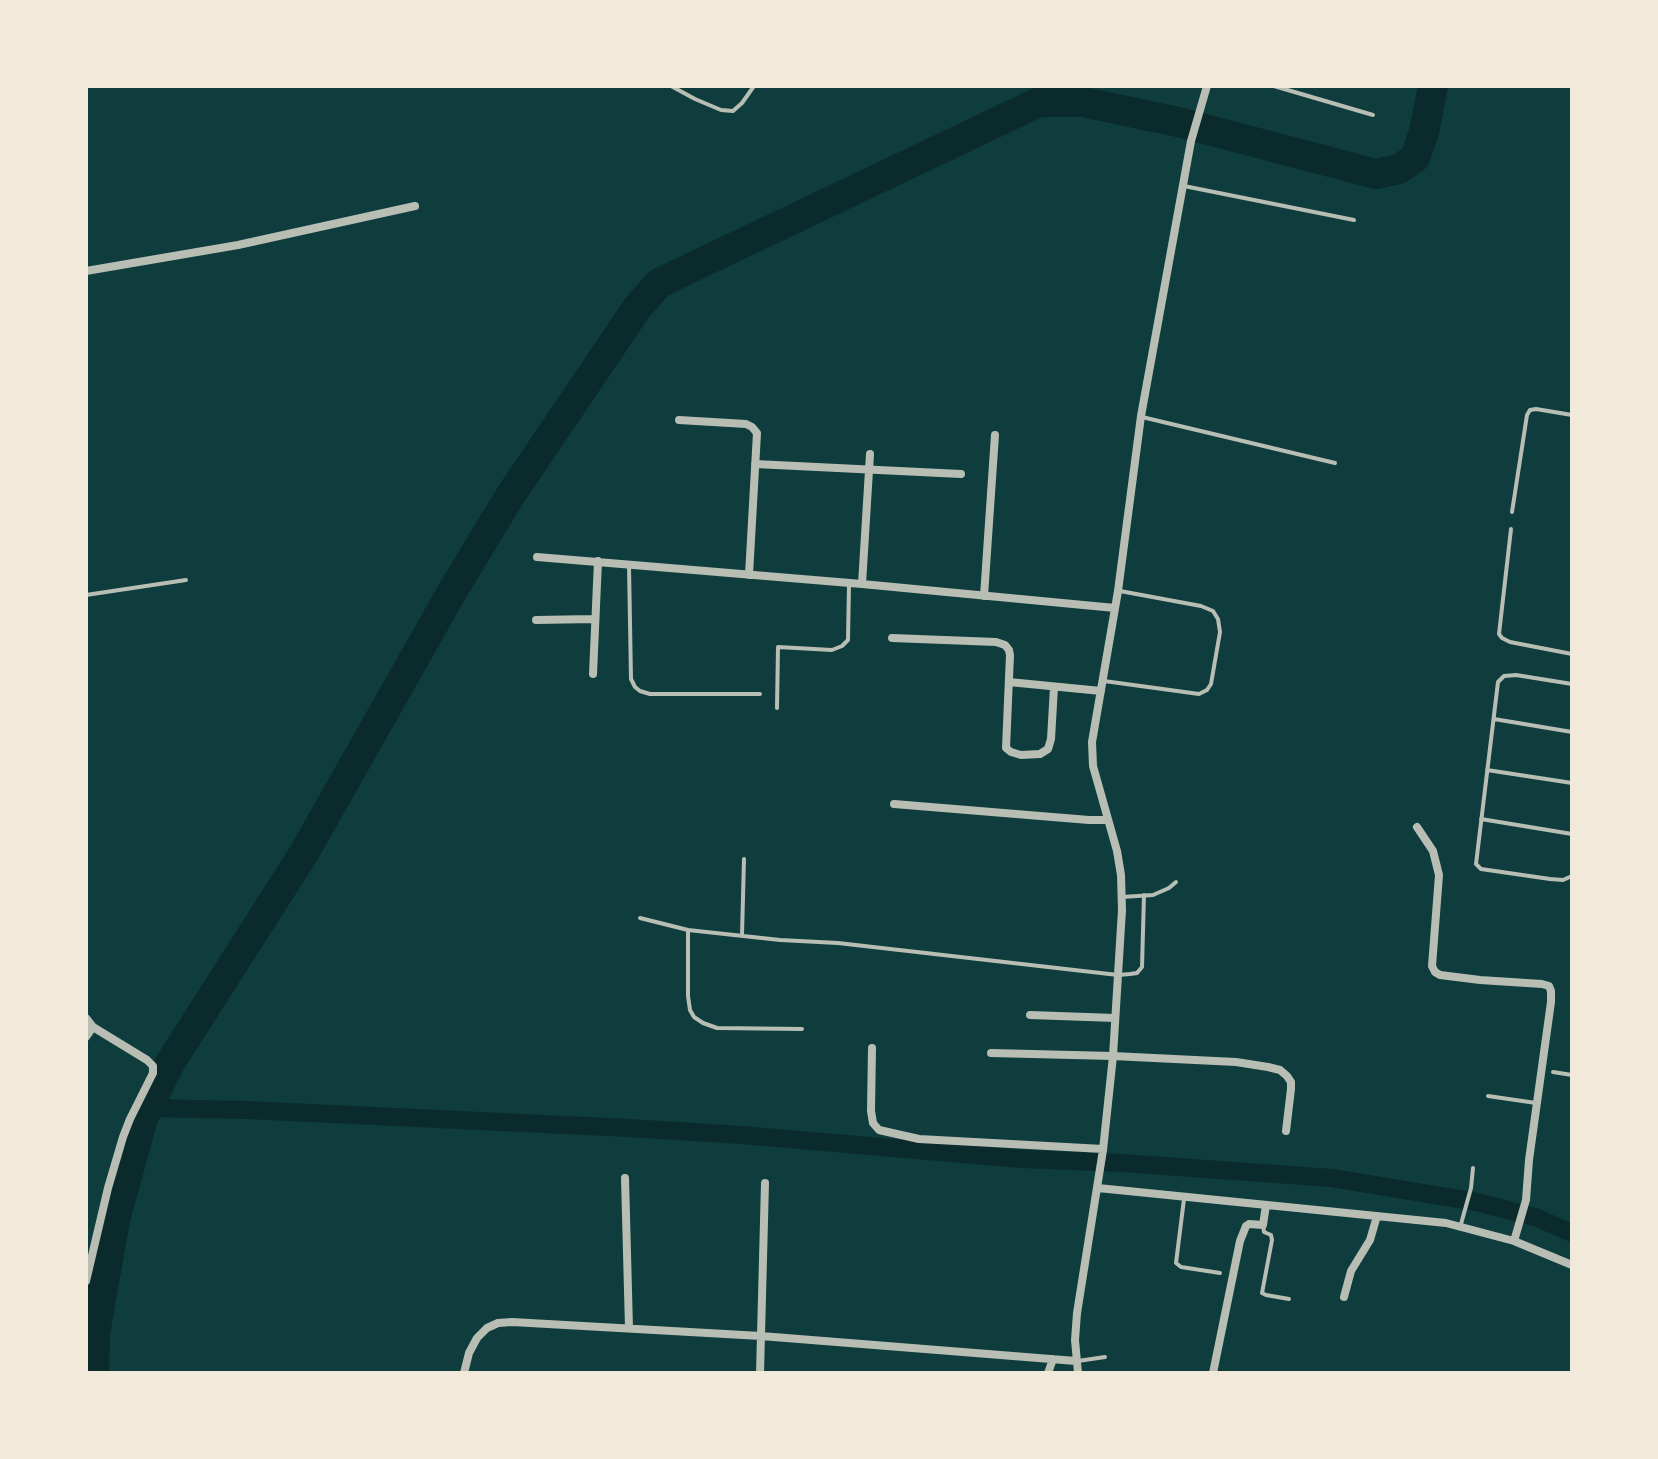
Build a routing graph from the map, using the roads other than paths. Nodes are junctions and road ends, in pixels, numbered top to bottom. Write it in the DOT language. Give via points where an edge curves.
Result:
graph roads {
  1 [pos="671,86"];
  2 [pos="754,86"];
  3 [pos="1207,86"];
  4 [pos="1274,86"];
  5 [pos="1373,115"];
  6 [pos="1183,186"];
  7 [pos="415,206"];
  8 [pos="1354,220"];
  9 [pos="86,271"];
  10 [pos="1572,415"];
  11 [pos="1141,416"];
  12 [pos="679,420"];
  13 [pos="995,435"];
  14 [pos="870,454"];
  15 [pos="1335,463"];
  16 [pos="755,464"];
  17 [pos="869,470"];
  18 [pos="961,474"];
  19 [pos="1512,512"];
  20 [pos="1511,529"];
  21 [pos="537,557"];
  22 [pos="598,561"];
  23 [pos="629,564"];
  24 [pos="749,575"];
  25 [pos="186,580"];
  26 [pos="849,583"];
  27 [pos="862,584"];
  28 [pos="1118,591"];
  29 [pos="86,595"];
  30 [pos="984,596"];
  31 [pos="1115,608"];
  32 [pos="594,619"];
  33 [pos="536,620"];
  34 [pos="892,638"];
  35 [pos="1572,654"];
  36 [pos="593,674"];
  37 [pos="1102,681"];
  38 [pos="1009,682"];
  39 [pos="1572,684"];
  40 [pos="1054,687"];
  41 [pos="1101,691"];
  42 [pos="760,694"];
  43 [pos="777,708"];
  44 [pos="1494,719"];
  45 [pos="1572,732"];
  46 [pos="1487,770"];
  47 [pos="1572,783"];
  48 [pos="894,804"];
  49 [pos="1481,819"];
  50 [pos="1108,820"];
  51 [pos="1417,827"];
  52 [pos="1572,834"];
  53 [pos="744,859"];
  54 [pos="1572,876"];
  55 [pos="1176,882"];
  56 [pos="1144,895"];
  57 [pos="1122,897"];
  58 [pos="640,918"];
  59 [pos="688,930"];
  60 [pos="742,935"];
  61 [pos="1118,975"];
  62 [pos="1030,1015"];
  63 [pos="86,1018"];
  64 [pos="1115,1018"];
  65 [pos="93,1027"];
  66 [pos="802,1029"];
  67 [pos="86,1037"];
  68 [pos="872,1048"];
  69 [pos="991,1053"];
  70 [pos="1113,1056"];
  71 [pos="1553,1072"];
  72 [pos="1572,1075"];
  73 [pos="1488,1096"];
  74 [pos="1536,1103"];
  75 [pos="1286,1131"];
  76 [pos="1103,1150"];
  77 [pos="1473,1168"];
  78 [pos="625,1178"];
  79 [pos="765,1183"];
  80 [pos="1098,1188"];
  81 [pos="1184,1197"];
  82 [pos="1266,1205"];
  83 [pos="1377,1216"];
  84 [pos="1461,1222"];
  85 [pos="1263,1225"];
  86 [pos="1516,1237"];
  87 [pos="1572,1265"];
  88 [pos="1220,1273"];
  89 [pos="86,1281"];
  90 [pos="1344,1297"];
  91 [pos="1289,1299"];
  92 [pos="629,1328"];
  93 [pos="761,1336"];
  94 [pos="1105,1357"];
  95 [pos="1053,1359"];
  96 [pos="1076,1361"];
  97 [pos="464,1373"];
  98 [pos="760,1373"];
  99 [pos="1048,1373"];
  100 [pos="1078,1373"];
  101 [pos="1213,1373"];
  1 -- 2 [label="lane" via="733,111"];
  3 -- 6 [label="street"];
  4 -- 5 [label="lane"];
  6 -- 8 [label="lane"];
  6 -- 11 [label="street"];
  7 -- 9 [label="street"];
  10 -- 19 [label="lane" via="1530,410"];
  11 -- 15 [label="lane"];
  11 -- 28 [label="street"];
  12 -- 16 [label="street" via="752,427 757,433"];
  13 -- 30 [label="street"];
  14 -- 17 [label="street"];
  16 -- 17 [label="street"];
  16 -- 24 [label="street"];
  17 -- 18 [label="street"];
  17 -- 27 [label="street"];
  20 -- 35 [label="lane" via="1499,634 1510,642"];
  21 -- 22 [label="street"];
  22 -- 23 [label="street"];
  22 -- 32 [label="street"];
  23 -- 24 [label="street"];
  23 -- 42 [label="lane" via="635,687 650,694"];
  24 -- 26 [label="street"];
  25 -- 29 [label="lane"];
  26 -- 27 [label="street"];
  26 -- 43 [label="lane" via="848,640 842,646 778,647"];
  27 -- 30 [label="street"];
  28 -- 31 [label="street"];
  28 -- 37 [label="lane" via="1213,611 1220,632 1214,671 1211,684 1199,694"];
  30 -- 31 [label="street"];
  31 -- 37 [label="street"];
  32 -- 33 [label="street"];
  32 -- 36 [label="street"];
  34 -- 38 [label="street" via="1005,645"];
  37 -- 41 [label="street"];
  38 -- 40 [label="street"];
  38 -- 40 [label="street" via="1006,748 1021,755 1048,749"];
  39 -- 44 [label="lane" via="1501,677"];
  40 -- 41 [label="street"];
  41 -- 50 [label="street" via="1093,766"];
  44 -- 45 [label="lane"];
  44 -- 46 [label="lane"];
  46 -- 47 [label="lane"];
  46 -- 49 [label="lane"];
  48 -- 50 [label="street"];
  49 -- 52 [label="lane"];
  49 -- 54 [label="lane" via="1477,867 1563,880"];
  50 -- 57 [label="street"];
  51 -- 74 [label="street" via="1433,851 1439,875 1435,972 1549,986"];
  53 -- 60 [label="lane"];
  55 -- 56 [label="lane"];
  56 -- 57 [label="lane"];
  56 -- 61 [label="lane" via="1141,970"];
  57 -- 61 [label="street"];
  58 -- 59 [label="lane"];
  59 -- 60 [label="lane"];
  59 -- 66 [label="lane" via="688,996 694,1017 717,1028"];
  60 -- 61 [label="lane"];
  61 -- 64 [label="street"];
  62 -- 64 [label="street"];
  63 -- 65 [label="street"];
  64 -- 70 [label="street"];
  65 -- 67 [label="street"];
  65 -- 89 [label="street" via="147,1060 153,1073 123,1137"];
  68 -- 76 [label="street" via="871,1111 879,1130 919,1139"];
  69 -- 70 [label="street"];
  70 -- 75 [label="street" via="1236,1062 1280,1070 1291,1089"];
  70 -- 76 [label="street"];
  71 -- 72 [label="lane"];
  73 -- 74 [label="lane"];
  74 -- 86 [label="street" via="1524,1211"];
  76 -- 80 [label="street"];
  77 -- 84 [label="lane"];
  78 -- 92 [label="street"];
  79 -- 93 [label="street"];
  80 -- 81 [label="street"];
  80 -- 96 [label="street" via="1077,1313"];
  81 -- 82 [label="street"];
  81 -- 88 [label="lane" via="1176,1263"];
  82 -- 83 [label="street"];
  82 -- 85 [label="street"];
  83 -- 84 [label="street"];
  83 -- 90 [label="street"];
  84 -- 86 [label="street"];
  85 -- 91 [label="lane" via="1272,1240 1262,1293"];
  85 -- 101 [label="street" via="1244,1229"];
  86 -- 87 [label="street"];
  92 -- 93 [label="street"];
  92 -- 97 [label="street" via="498,1323 477,1338"];
  93 -- 95 [label="street"];
  93 -- 98 [label="street"];
  94 -- 96 [label="lane"];
  95 -- 96 [label="street"];
  95 -- 99 [label="street"];
  96 -- 100 [label="street"];
}
